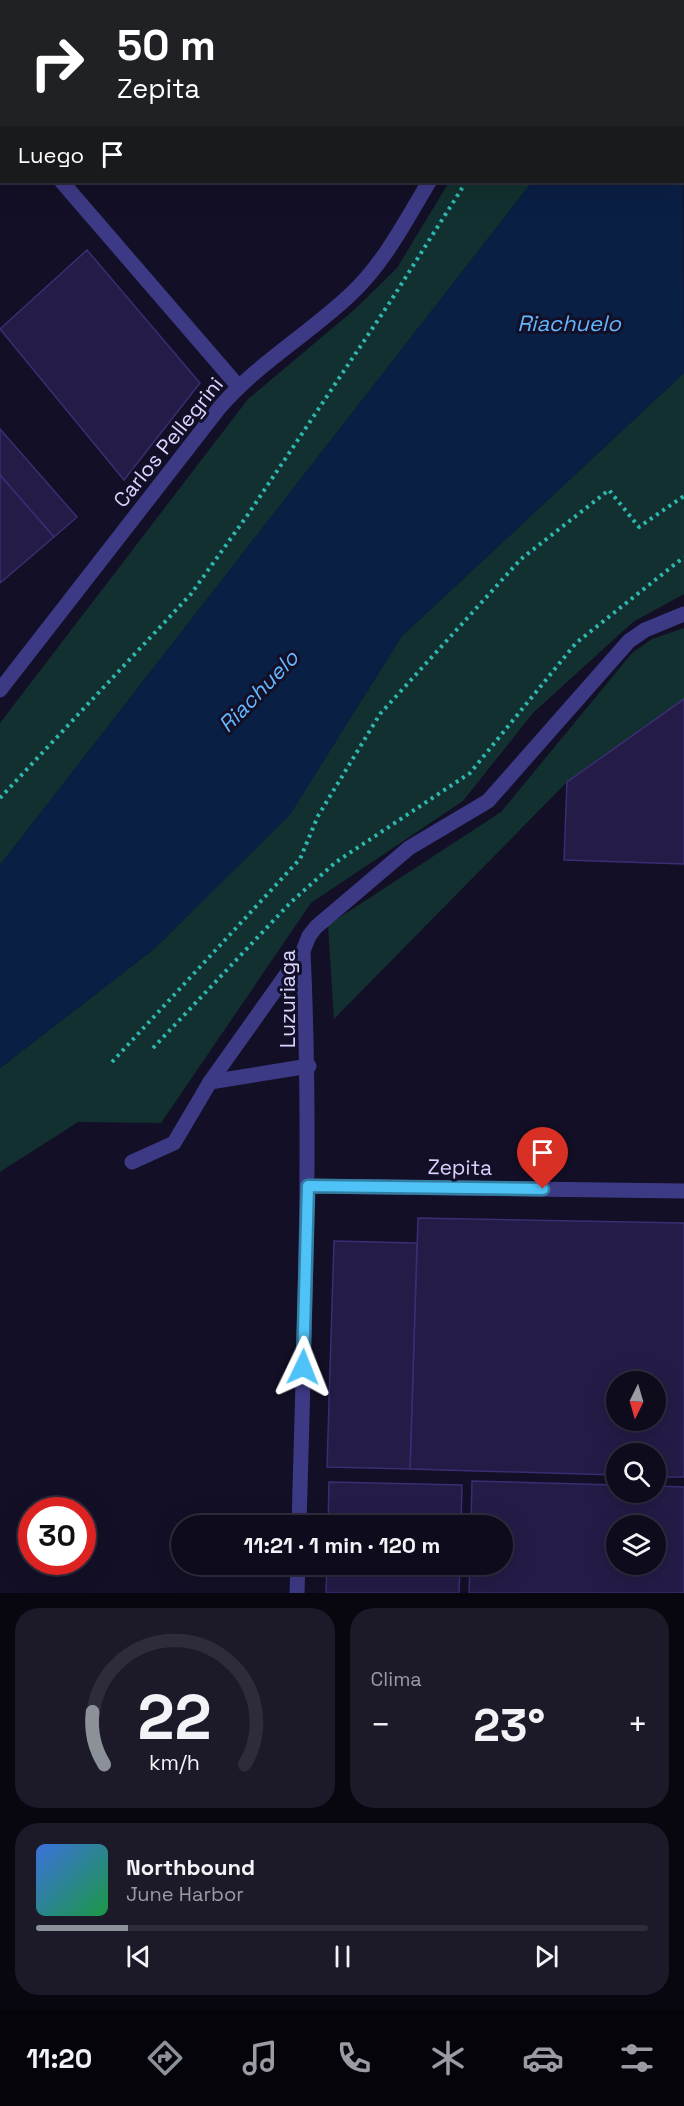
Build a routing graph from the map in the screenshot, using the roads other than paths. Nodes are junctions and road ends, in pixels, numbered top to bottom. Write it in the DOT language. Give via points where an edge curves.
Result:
graph roads {
  1 [pos="63,183"];
  2 [pos="428,183"];
  3 [pos="238,386"];
  4 [pos="684,614"];
  5 [pos="0,690"];
  6 [pos="303,951"];
  7 [pos="309,1066"];
  8 [pos="210,1082"];
  9 [pos="132,1162"];
  10 [pos="308,1186"];
  11 [pos="684,1191"];
  12 [pos="299,1515"];
  13 [pos="298,1575"];
  14 [pos="297,1593"];
  1 -- 3 [label="street"];
  2 -- 3 [label="street, Carlos Pellegrini" via="375,269 351,294"];
  3 -- 5 [label="street, Carlos Pellegrini"];
  4 -- 6 [label="street, Luzuriaga" via="629,641 488,801 409,848 316,927"];
  6 -- 7 [label="street, Luzuriaga"];
  6 -- 8 [label="street"];
  7 -- 8 [label="street"];
  7 -- 10 [label="street, Luzuriaga"];
  8 -- 9 [label="street" via="174,1143"];
  10 -- 11 [label="street, Zepita"];
  10 -- 12 [label="street, Luzuriaga"];
  13 -- 14 [label="street"];
}
